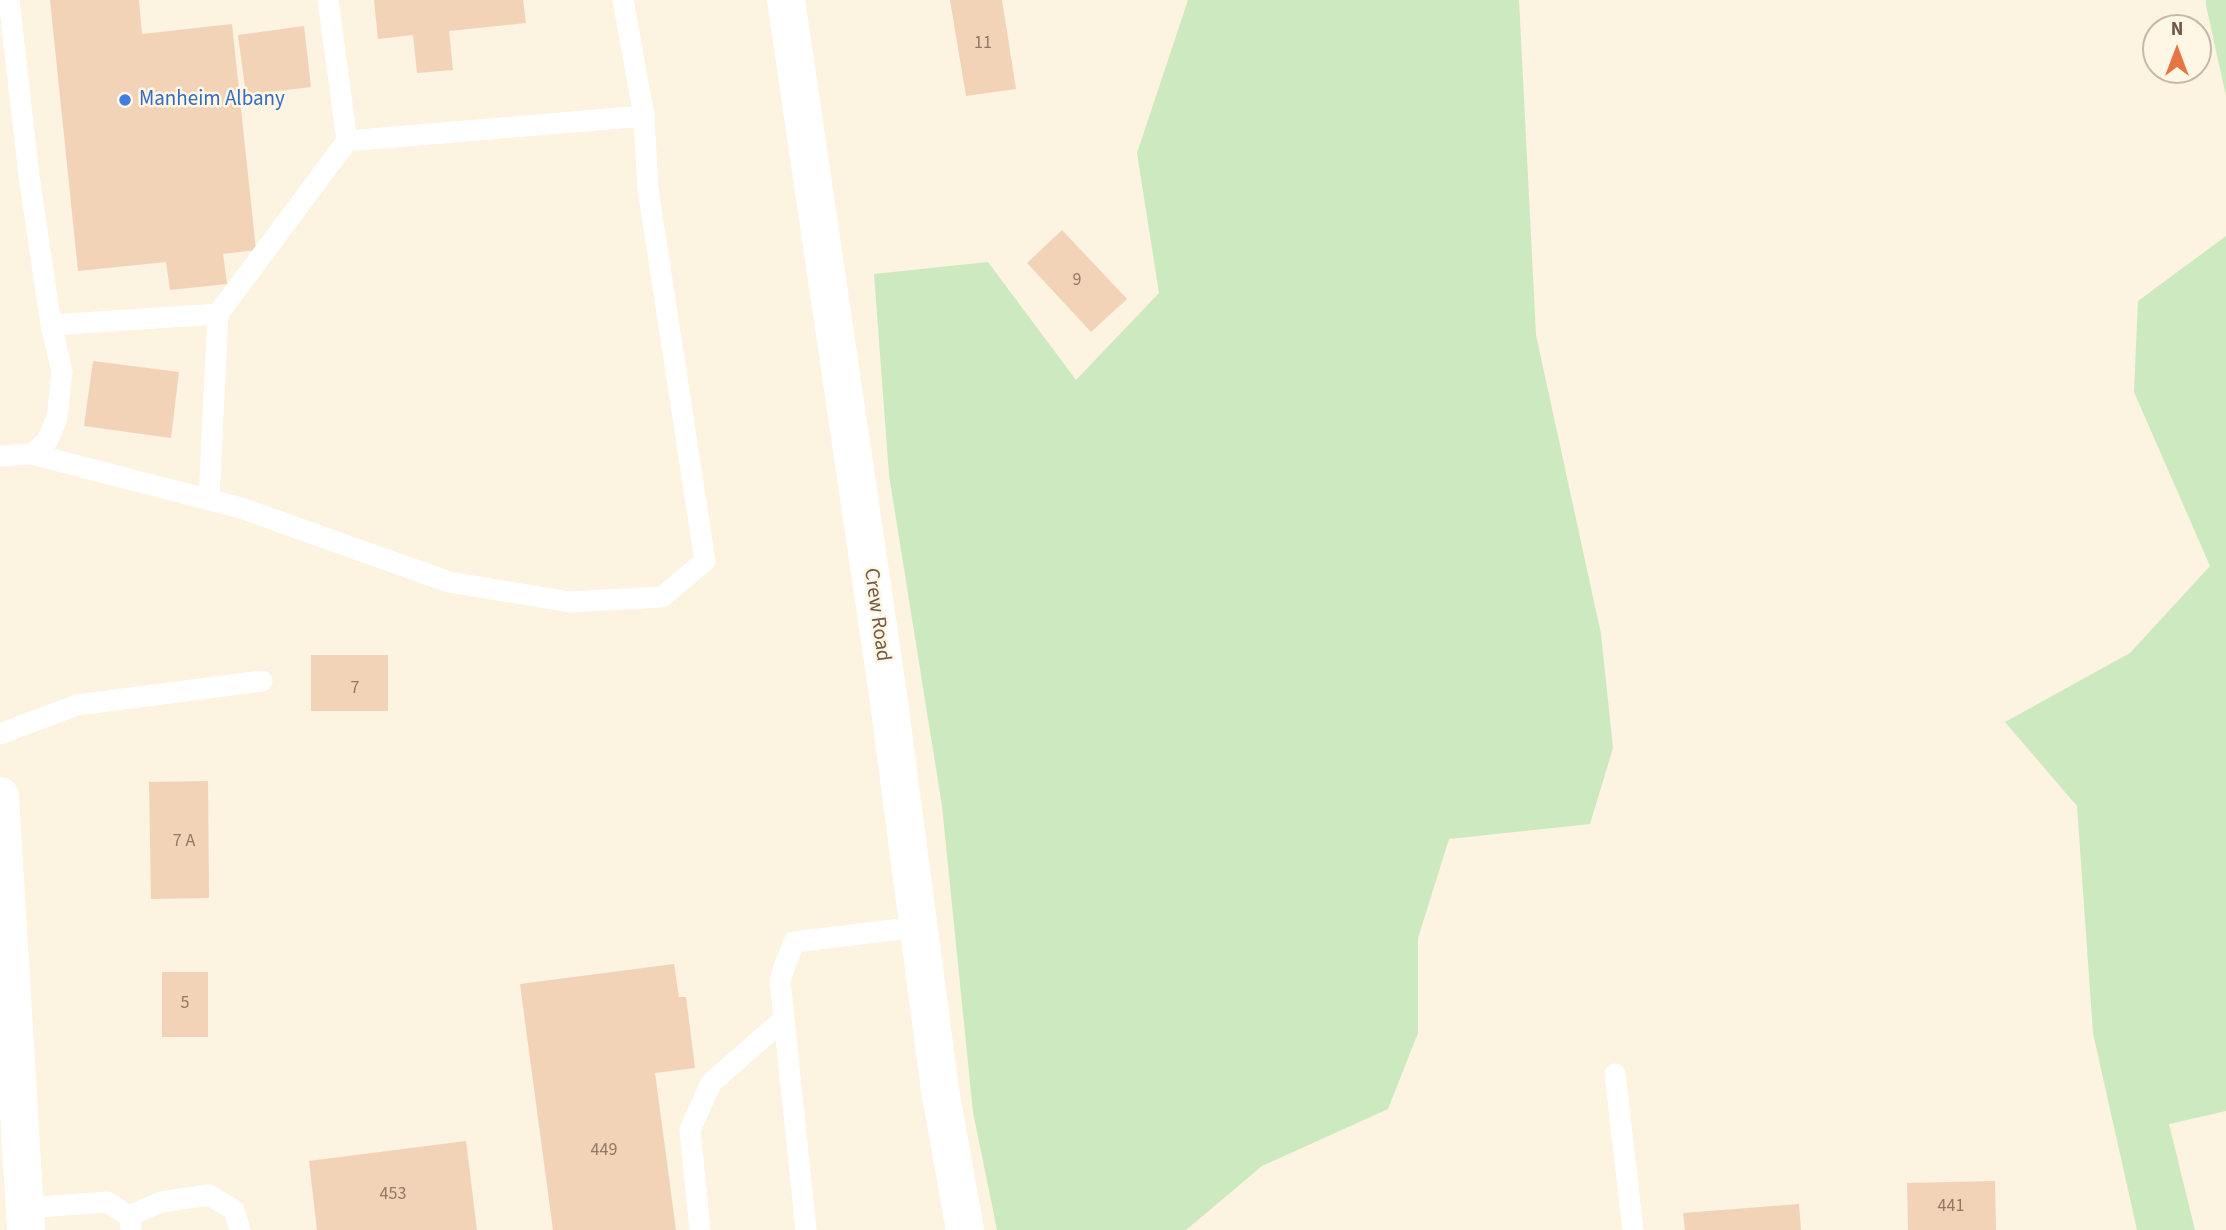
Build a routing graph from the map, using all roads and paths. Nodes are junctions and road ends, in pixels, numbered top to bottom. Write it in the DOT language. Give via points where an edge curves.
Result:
graph roads {
  1 [pos="9,0"];
  2 [pos="328,0"];
  3 [pos="623,0"];
  4 [pos="786,0"];
  5 [pos="644,116"];
  6 [pos="347,141"];
  7 [pos="218,314"];
  8 [pos="51,326"];
  9 [pos="32,454"];
  10 [pos="0,456"];
  11 [pos="209,499"];
  12 [pos="262,681"];
  13 [pos="0,734"];
  14 [pos="0,796"];
  15 [pos="918,927"];
  16 [pos="784,1019"];
  17 [pos="1615,1074"];
  18 [pos="26,1219"];
  19 [pos="130,1223"];
  20 [pos="240,1230"];
  21 [pos="700,1230"];
  22 [pos="806,1230"];
  23 [pos="965,1230"];
  24 [pos="1633,1230"];
  1 -- 8 [label="lane"];
  2 -- 6 [label="lane"];
  3 -- 5 [label="lane"];
  4 -- 15 [label="street, Crew Road"];
  5 -- 6 [label="lane"];
  5 -- 11 [label="lane" via="648,189 705,561 662,597 569,603 449,582"];
  6 -- 7 [label="lane"];
  7 -- 8 [label="lane"];
  7 -- 11 [label="lane"];
  8 -- 9 [label="lane" via="62,371 57,418 47,441"];
  9 -- 10 [label="lane"];
  9 -- 11 [label="lane"];
  12 -- 13 [label="lane" via="77,705"];
  14 -- 18 [label="street"];
  15 -- 16 [label="lane" via="794,942 780,980"];
  15 -- 23 [label="street, Crew Road"];
  16 -- 21 [label="lane" via="711,1083 690,1130"];
  16 -- 22 [label="lane"];
  17 -- 24 [label="lane"];
  18 -- 19 [label="lane" via="107,1202"];
  19 -- 20 [label="lane" via="161,1202 209,1195 234,1210"];
}
